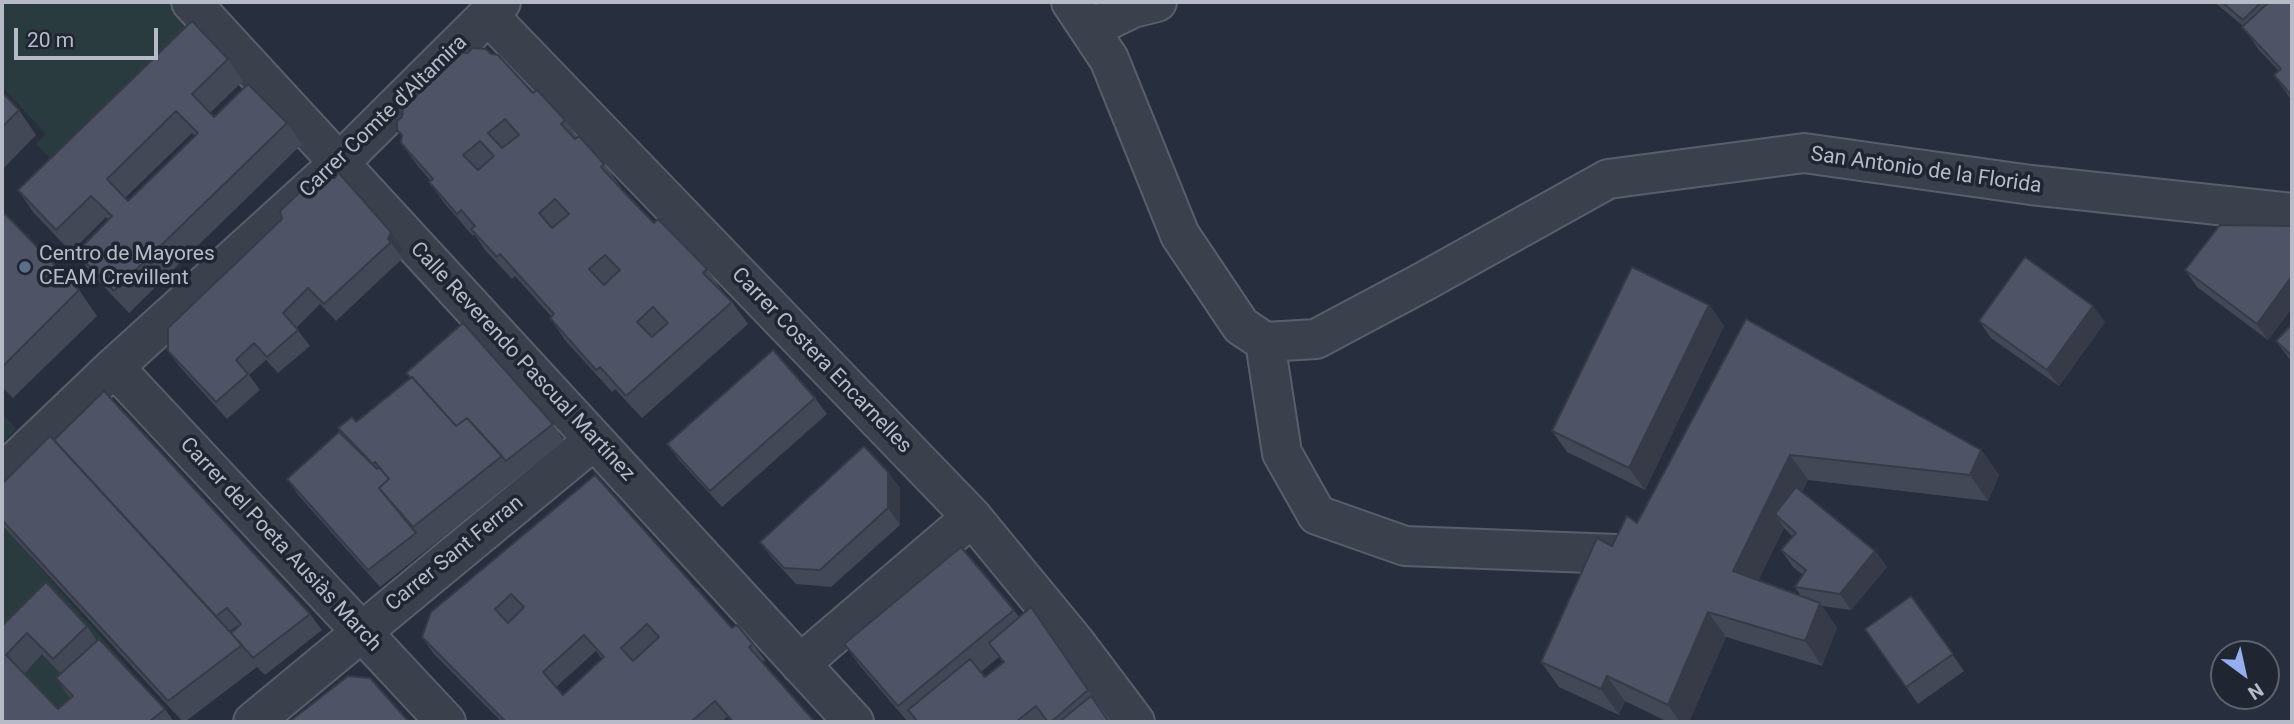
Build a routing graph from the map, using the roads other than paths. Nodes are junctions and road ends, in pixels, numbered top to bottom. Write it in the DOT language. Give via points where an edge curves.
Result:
graph roads {
  1 [pos="191,2"];
  2 [pos="1157,2"];
  3 [pos="495,8"];
  4 [pos="1081,16"];
  5 [pos="339,163"];
  6 [pos="2292,213"];
  7 [pos="1265,342"];
  8 [pos="114,367"];
  9 [pos="594,440"];
  10 [pos="2,474"];
  11 [pos="972,517"];
  12 [pos="1617,554"];
  13 [pos="361,632"];
  14 [pos="800,664"];
  15 [pos="253,722"];
  16 [pos="446,722"];
  17 [pos="854,722"];
  18 [pos="1135,722"];
  1 -- 5 [label="street, Calle Reverendo Pascual Martínez"];
  2 -- 4 [label="street"];
  3 -- 5 [label="street, Carrer Comte d'Altamira"];
  3 -- 11 [label="street, Carrer Costera Encarnelles"];
  4 -- 7 [label="street" via="1109,59 1180,235 1241,326"];
  5 -- 8 [label="street, Carrer Comte d'Altamira"];
  5 -- 9 [label="street, Calle Reverendo Pascual Martínez"];
  6 -- 7 [label="street, San Antonio de la Florida" via="2031,185 1804,153 1608,179 1316,339"];
  7 -- 12 [label="street" via="1282,453 1317,515 1405,546"];
  8 -- 10 [label="street, Carrer Comte d'Altamira"];
  8 -- 13 [label="street, Carrer del Poeta Ausiàs March"];
  9 -- 13 [label="street, Carrer Sant Ferran"];
  9 -- 14 [label="street, Calle Reverendo Pascual Martínez"];
  11 -- 14 [label="street"];
  11 -- 18 [label="street, Carrer Costera Encarnelles"];
  13 -- 15 [label="street, Carrer Sant Ferran"];
  13 -- 16 [label="street, Carrer del Poeta Ausiàs March"];
  14 -- 17 [label="street, Calle Reverendo Pascual Martínez"];
}
